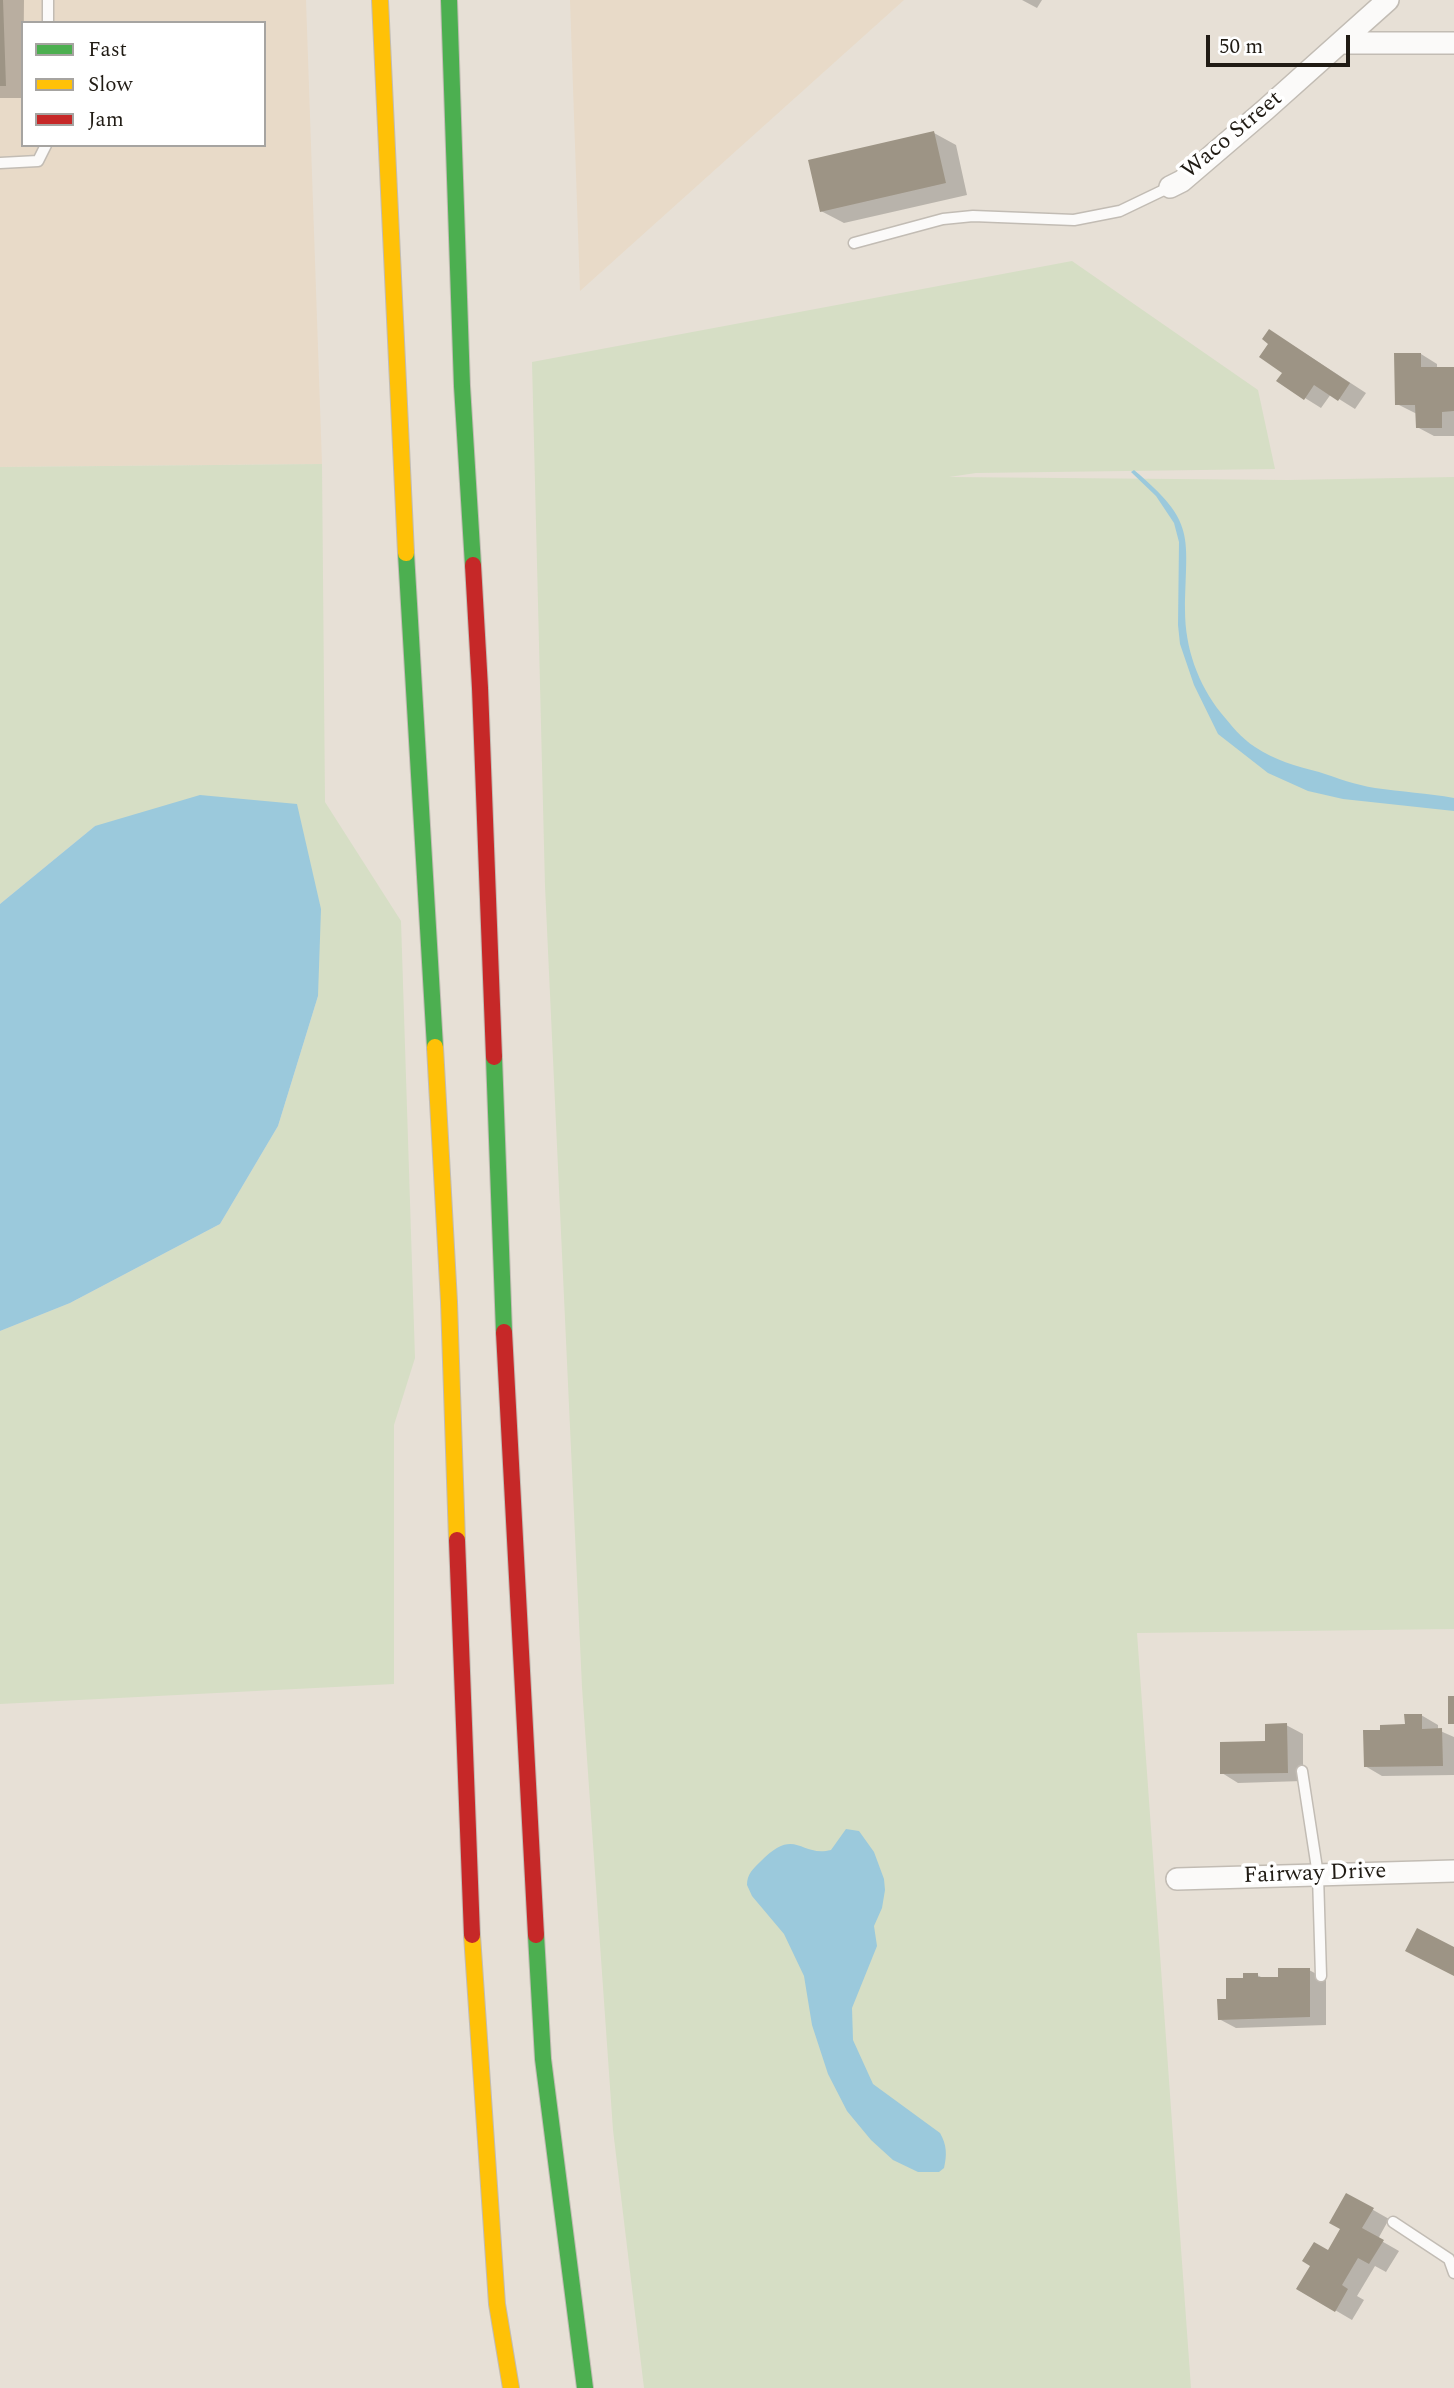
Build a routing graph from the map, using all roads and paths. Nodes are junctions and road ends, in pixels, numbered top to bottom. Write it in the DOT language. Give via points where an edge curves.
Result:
graph roads {
  1 [pos="48,0"];
  2 [pos="380,0"];
  3 [pos="449,0"];
  4 [pos="1388,0"];
  5 [pos="48,21"];
  6 [pos="1341,43"];
  7 [pos="1454,43"];
  8 [pos="45,147"];
  9 [pos="0,163"];
  10 [pos="1170,187"];
  11 [pos="853,243"];
  12 [pos="1302,1771"];
  13 [pos="1454,1871"];
  14 [pos="1318,1875"];
  15 [pos="1177,1879"];
  16 [pos="1321,1976"];
  17 [pos="1393,2222"];
  18 [pos="1454,2273"];
  19 [pos="511,2388"];
  20 [pos="585,2388"];
  1 -- 5 [label="lane"];
  2 -- 19 [label="highway" via="449,1302 469,1885 497,2304"];
  3 -- 20 [label="highway" via="503,1305 543,2059"];
  4 -- 6 [label="street, Waco Street"];
  6 -- 7 [label="street"];
  6 -- 10 [label="street, Waco Street"];
  8 -- 9 [label="lane" via="38,161"];
  10 -- 11 [label="lane" via="1120,211 1074,220 943,219"];
  12 -- 14 [label="lane"];
  13 -- 14 [label="street, Fairway Drive"];
  14 -- 15 [label="street, Fairway Drive"];
  14 -- 16 [label="lane"];
  17 -- 18 [label="lane" via="1448,2259"];
}
